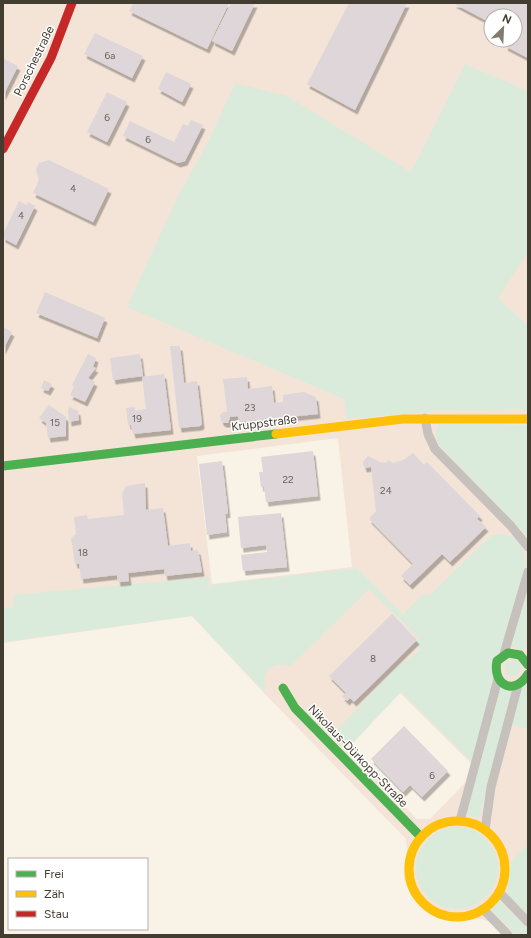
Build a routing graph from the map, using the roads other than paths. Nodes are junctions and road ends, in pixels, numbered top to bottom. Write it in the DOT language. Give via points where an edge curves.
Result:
graph roads {
  1 [pos="72,3"];
  2 [pos="3,149"];
  3 [pos="425,418"];
  4 [pos="528,419"];
  5 [pos="3,466"];
  6 [pos="528,546"];
  7 [pos="528,572"];
  8 [pos="504,654"];
  9 [pos="528,660"];
  10 [pos="528,674"];
  11 [pos="498,680"];
  12 [pos="518,685"];
  13 [pos="283,688"];
  14 [pos="460,821"];
  15 [pos="485,830"];
  16 [pos="421,837"];
  17 [pos="499,892"];
  18 [pos="483,909"];
  19 [pos="528,922"];
  20 [pos="508,935"];
  1 -- 2 [label="street, Porschestraße" via="68,18 51,54"];
  3 -- 4 [label="street, Kruppstraße"];
  3 -- 5 [label="street, Kruppstraße"];
  3 -- 6 [label="street" via="428,434 435,449"];
  7 -- 8 [label="street"];
  8 -- 9 [label="street" via="516,653"];
  8 -- 11 [label="street" via="496,665"];
  10 -- 12 [label="street"];
  11 -- 12 [label="street" via="509,686"];
  11 -- 14 [label="street"];
  12 -- 15 [label="street" via="491,787"];
  13 -- 16 [label="street, Nikolaus-Dürkopp-Straße" via="295,708"];
  14 -- 15 [label="street"];
  14 -- 16 [label="street" via="439,825"];
  15 -- 17 [label="street" via="496,842 504,860 504,876"];
  16 -- 18 [label="street" via="412,853 410,871 414,888 424,903 448,916 466,916"];
  17 -- 18 [label="street"];
  17 -- 19 [label="street"];
  18 -- 20 [label="street"];
}
